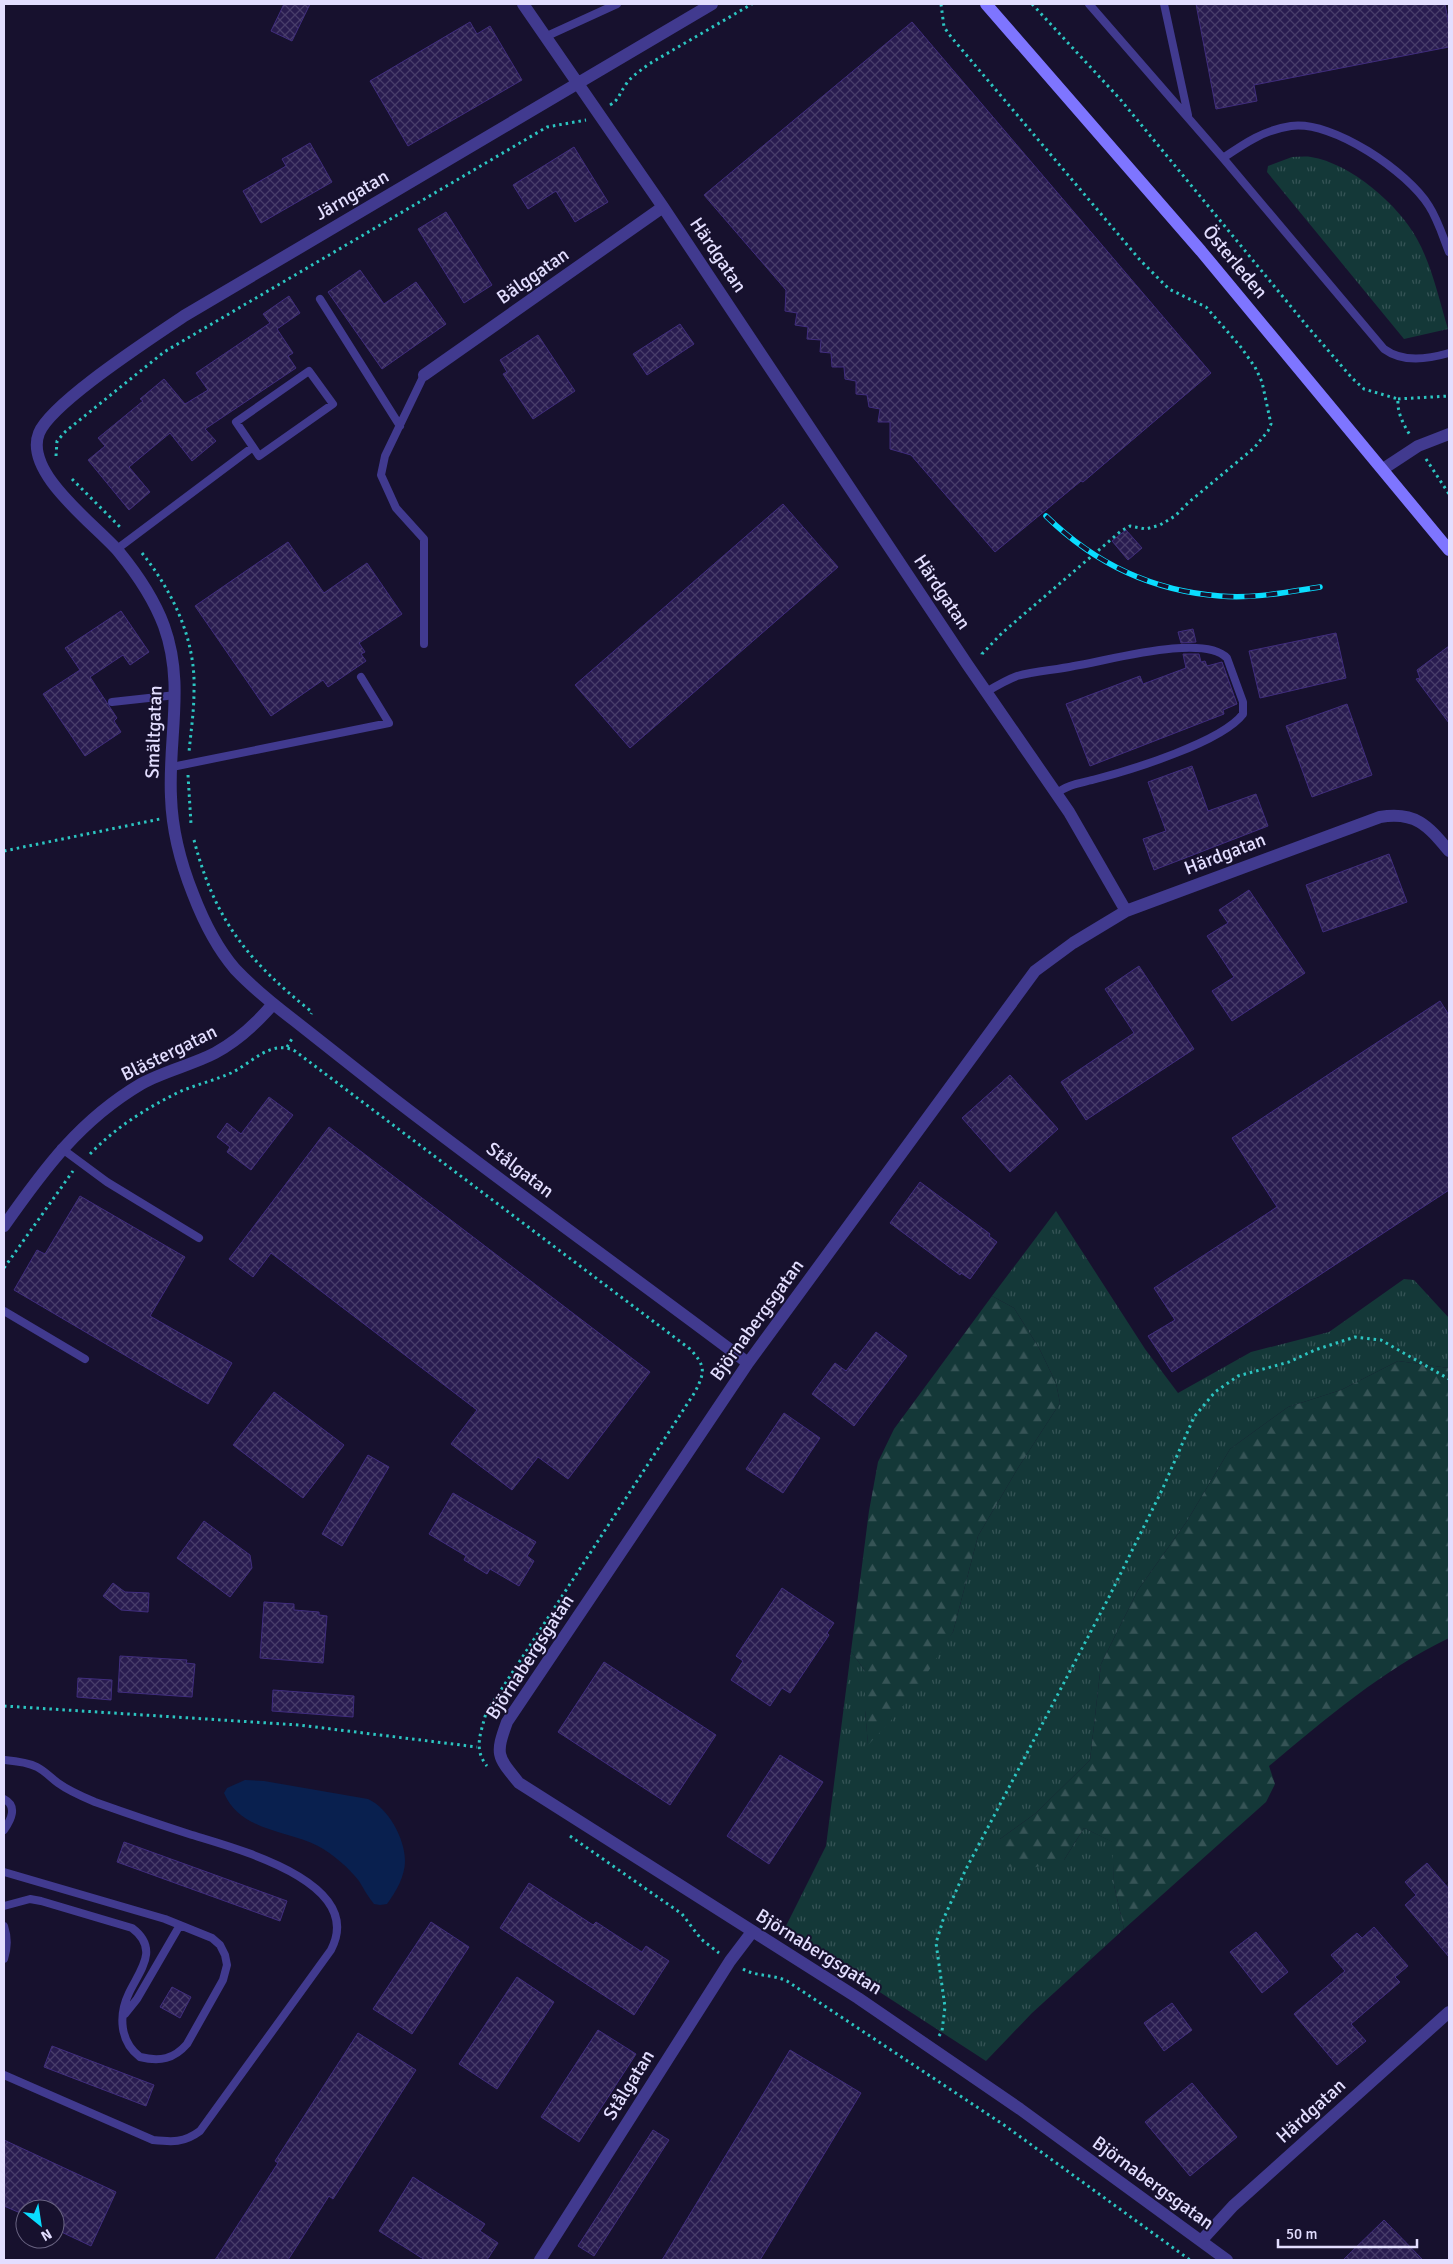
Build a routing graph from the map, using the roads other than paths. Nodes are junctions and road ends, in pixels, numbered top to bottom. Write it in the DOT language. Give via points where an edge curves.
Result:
graph roads {
  1 [pos="523,4"];
  2 [pos="617,4"];
  3 [pos="712,4"];
  4 [pos="986,4"];
  5 [pos="1088,4"];
  6 [pos="1164,4"];
  7 [pos="548,36"];
  8 [pos="578,84"];
  9 [pos="1188,117"];
  10 [pos="1223,158"];
  11 [pos="663,207"];
  12 [pos="1449,252"];
  13 [pos="320,299"];
  14 [pos="1449,353"];
  15 [pos="424,375"];
  16 [pos="400,426"];
  17 [pos="1449,434"];
  18 [pos="36,446"];
  19 [pos="253,447"];
  20 [pos="1383,469"];
  21 [pos="117,549"];
  22 [pos="1449,550"];
  23 [pos="424,644"];
  24 [pos="360,677"];
  25 [pos="991,689"];
  26 [pos="176,695"];
  27 [pos="112,702"];
  28 [pos="172,767"];
  29 [pos="1056,794"];
  30 [pos="1449,851"];
  31 [pos="1126,911"];
  32 [pos="273,1004"];
  33 [pos="61,1148"];
  34 [pos="4,1226"];
  35 [pos="200,1238"];
  36 [pos="4,1311"];
  37 [pos="85,1359"];
  38 [pos="748,1363"];
  39 [pos="4,1760"];
  40 [pos="4,1799"];
  41 [pos="4,1830"];
  42 [pos="4,1872"];
  43 [pos="4,1906"];
  44 [pos="180,1925"];
  45 [pos="4,1926"];
  46 [pos="752,1932"];
  47 [pos="4,1959"];
  48 [pos="1449,2012"];
  49 [pos="124,2016"];
  50 [pos="4,2075"];
  51 [pos="1202,2241"];
  52 [pos="540,2260"];
  53 [pos="1227,2260"];
  1 -- 7 [label="street, Härdgatan"];
  2 -- 7 [label="lane"];
  3 -- 8 [label="street, Järngatan"];
  4 -- 20 [label="main road, Österleden" via="1201,251"];
  5 -- 9 [label="lane"];
  6 -- 9 [label="lane"];
  7 -- 8 [label="street, Härdgatan"];
  8 -- 11 [label="street, Härdgatan"];
  8 -- 18 [label="street, Järngatan" via="184,316 120,360 55,413 40,430"];
  9 -- 10 [label="lane"];
  10 -- 12 [label="lane" via="1255,136 1293,126 1327,130 1364,148 1402,174 1429,206"];
  10 -- 14 [label="lane" via="1384,350 1392,356 1418,359"];
  11 -- 15 [label="street, Bälggatan"];
  11 -- 25 [label="street, Härdgatan"];
  13 -- 16 [label="lane"];
  15 -- 16 [label="lane"];
  16 -- 23 [label="lane" via="381,475 396,508 424,539"];
  17 -- 20 [label="street" via="1418,446"];
  18 -- 21 [label="street, Smältgatan" via="43,469 52,482"];
  19 -- 19 [label="lane" via="259,456 333,404 310,370 236,422"];
  19 -- 21 [label="lane"];
  20 -- 22 [label="main road, Österleden"];
  21 -- 26 [label="street, Smältgatan" via="154,604 165,629"];
  24 -- 28 [label="lane" via="389,723"];
  25 -- 29 [label="street, Härdgatan"];
  25 -- 29 [label="lane" via="1033,672 1158,649 1203,648 1222,652 1227,658 1243,702 1243,714 1233,726 1197,744 1063,787"];
  26 -- 27 [label="lane"];
  26 -- 28 [label="street, Smältgatan"];
  28 -- 32 [label="street, Smältgatan" via="170,795 173,816 180,857 190,885 216,942 235,968"];
  29 -- 31 [label="street, Härdgatan"];
  30 -- 31 [label="street, Härdgatan" via="1437,836 1414,818 1387,816"];
  31 -- 38 [label="street, Björnabergsgatan" via="1073,942 1036,970"];
  32 -- 33 [label="street, Blästergatan" via="239,1038 214,1053 142,1084 100,1113"];
  32 -- 38 [label="street, Stålgatan" via="440,1134"];
  33 -- 34 [label="street, Blästergatan"];
  33 -- 35 [label="lane" via="107,1182"];
  36 -- 37 [label="lane"];
  38 -- 46 [label="street, Björnabergsgatan" via="506,1722 498,1746 503,1763 519,1783"];
  39 -- 50 [label="lane" via="38,1767 75,1794 268,1860 297,1873 326,1900 335,1915 338,1938 200,2131 190,2139 174,2143 153,2140"];
  40 -- 41 [label="lane" via="13,1810"];
  42 -- 44 [label="lane"];
  43 -- 49 [label="lane" via="30,1899 41,1901 132,1928 140,1934 146,1958 128,1995"];
  44 -- 49 [label="lane"];
  44 -- 49 [label="lane" via="212,1938 220,1946 227,1965 224,1980 188,2044 180,2052 162,2060 140,2057 122,2031"];
  45 -- 47 [label="lane" via="7,1935"];
  46 -- 51 [label="street, Björnabergsgatan" via="858,1998 1020,2109"];
  46 -- 52 [label="street, Stålgatan" via="730,1960"];
  48 -- 51 [label="street, Härdgatan" via="1232,2206"];
  51 -- 53 [label="street, Björnabergsgatan"];
}
